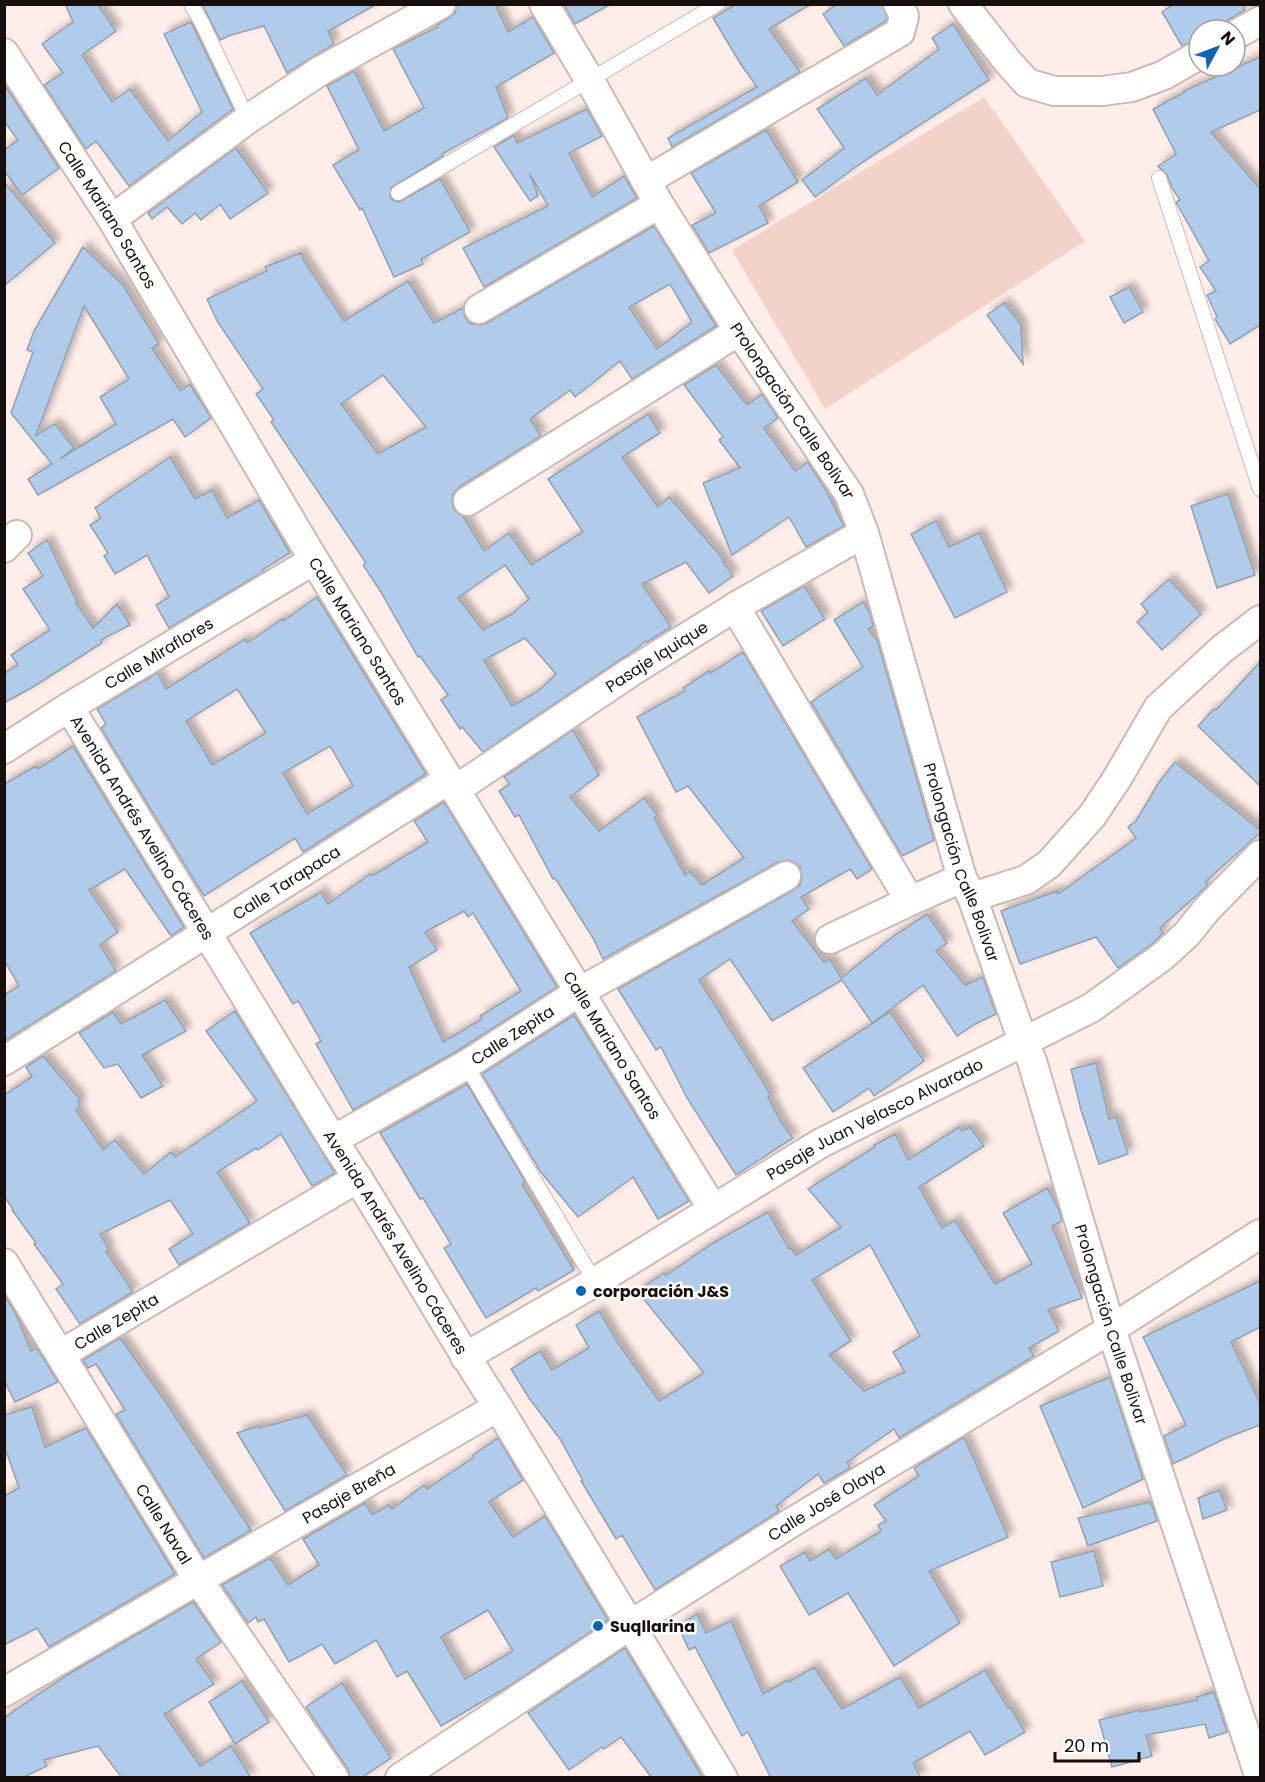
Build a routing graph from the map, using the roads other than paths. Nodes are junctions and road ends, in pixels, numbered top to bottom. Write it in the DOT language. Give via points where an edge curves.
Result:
graph roads {
  1 [pos="191,4"];
  2 [pos="441,4"];
  3 [pos="544,4"];
  4 [pos="718,4"];
  5 [pos="898,4"];
  6 [pos="963,4"];
  7 [pos="4,53"];
  8 [pos="1187,62"];
  9 [pos="589,79"];
  10 [pos="248,119"];
  11 [pos="1159,178"];
  12 [pos="653,192"];
  13 [pos="398,193"];
  14 [pos="112,219"];
  15 [pos="479,309"];
  16 [pos="739,331"];
  17 [pos="1260,489"];
  18 [pos="468,501"];
  19 [pos="864,533"];
  20 [pos="314,560"];
  21 [pos="735,607"];
  22 [pos="1260,620"];
  23 [pos="69,708"];
  24 [pos="4,749"];
  25 [pos="452,785"];
  26 [pos="1260,855"];
  27 [pos="786,876"];
  28 [pos="967,887"];
  29 [pos="910,901"];
  30 [pos="207,933"];
  31 [pos="830,939"];
  32 [pos="579,992"];
  33 [pos="1023,1041"];
  34 [pos="4,1061"];
  35 [pos="466,1065"];
  36 [pos="333,1140"];
  37 [pos="358,1178"];
  38 [pos="713,1209"];
  39 [pos="1260,1234"];
  40 [pos="4,1263"];
  41 [pos="596,1282"];
  42 [pos="1112,1329"];
  43 [pos="61,1354"];
  44 [pos="465,1357"];
  45 [pos="498,1407"];
  46 [pos="198,1581"];
  47 [pos="630,1625"];
  48 [pos="4,1692"];
  49 [pos="334,1778"];
  50 [pos="400,1778"];
  51 [pos="723,1778"];
  52 [pos="1260,1778"];
  1 -- 10 [label="lane"];
  2 -- 10 [label="street" via="320,71"];
  3 -- 9 [label="street, Prolongación Calle Bolivar"];
  4 -- 9 [label="lane"];
  5 -- 12 [label="street" via="904,16 900,32"];
  6 -- 8 [label="street" via="1027,83 1054,91 1132,87"];
  7 -- 14 [label="street, Calle Mariano Santos"];
  9 -- 12 [label="street, Prolongación Calle Bolivar"];
  9 -- 13 [label="lane"];
  10 -- 14 [label="street"];
  11 -- 17 [label="lane"];
  12 -- 15 [label="street"];
  12 -- 16 [label="street, Prolongación Calle Bolivar"];
  14 -- 20 [label="street, Calle Mariano Santos"];
  16 -- 18 [label="street"];
  16 -- 19 [label="street, Prolongación Calle Bolivar" via="849,494"];
  19 -- 21 [label="street, Pasaje Iquique"];
  19 -- 28 [label="street, Prolongación Calle Bolivar"];
  20 -- 23 [label="street, Calle Miraflores"];
  20 -- 25 [label="street, Calle Mariano Santos"];
  21 -- 25 [label="street, Pasaje Iquique"];
  21 -- 29 [label="street"];
  22 -- 28 [label="street" via="1158,708 1092,816 1049,864 1026,880"];
  23 -- 24 [label="street, Calle Miraflores"];
  23 -- 30 [label="street, Avenida Andrés Avelino Cáceres"];
  25 -- 30 [label="street, Calle Tarapaca"];
  25 -- 32 [label="street, Calle Mariano Santos"];
  26 -- 33 [label="street, Pasaje Juan Velasco Alvarado" via="1163,957 1091,1008"];
  27 -- 32 [label="street, Calle Zepita"];
  28 -- 29 [label="street"];
  28 -- 33 [label="street, Prolongación Calle Bolivar"];
  29 -- 31 [label="street"];
  30 -- 34 [label="street, Calle Tarapaca"];
  30 -- 36 [label="street, Avenida Andrés Avelino Cáceres"];
  32 -- 35 [label="street, Calle Zepita"];
  32 -- 38 [label="street, Calle Mariano Santos"];
  33 -- 38 [label="street, Pasaje Juan Velasco Alvarado" via="821,1143"];
  33 -- 42 [label="street, Prolongación Calle Bolivar"];
  35 -- 36 [label="street, Calle Zepita"];
  35 -- 41 [label="lane"];
  36 -- 37 [label="street, Avenida Andrés Avelino Cáceres"];
  37 -- 43 [label="street, Calle Zepita"];
  37 -- 44 [label="street, Avenida Andrés Avelino Cáceres"];
  38 -- 41 [label="street, Pasaje Juan Velasco Alvarado"];
  39 -- 42 [label="street, Calle José Olaya"];
  40 -- 43 [label="street, Calle Naval"];
  41 -- 44 [label="street, Pasaje Juan Velasco Alvarado"];
  42 -- 47 [label="street, Calle José Olaya"];
  42 -- 52 [label="street, Prolongación Calle Bolivar"];
  43 -- 46 [label="street, Calle Naval"];
  44 -- 45 [label="street, Avenida Andrés Avelino Cáceres"];
  45 -- 46 [label="street, Pasaje Breña"];
  45 -- 47 [label="street, Avenida Andrés Avelino Cáceres"];
  46 -- 48 [label="street, Pasaje Breña"];
  46 -- 49 [label="street, Calle Naval"];
  47 -- 50 [label="street, Calle José Olaya"];
  47 -- 51 [label="street, Avenida Andrés Avelino Cáceres"];
}
